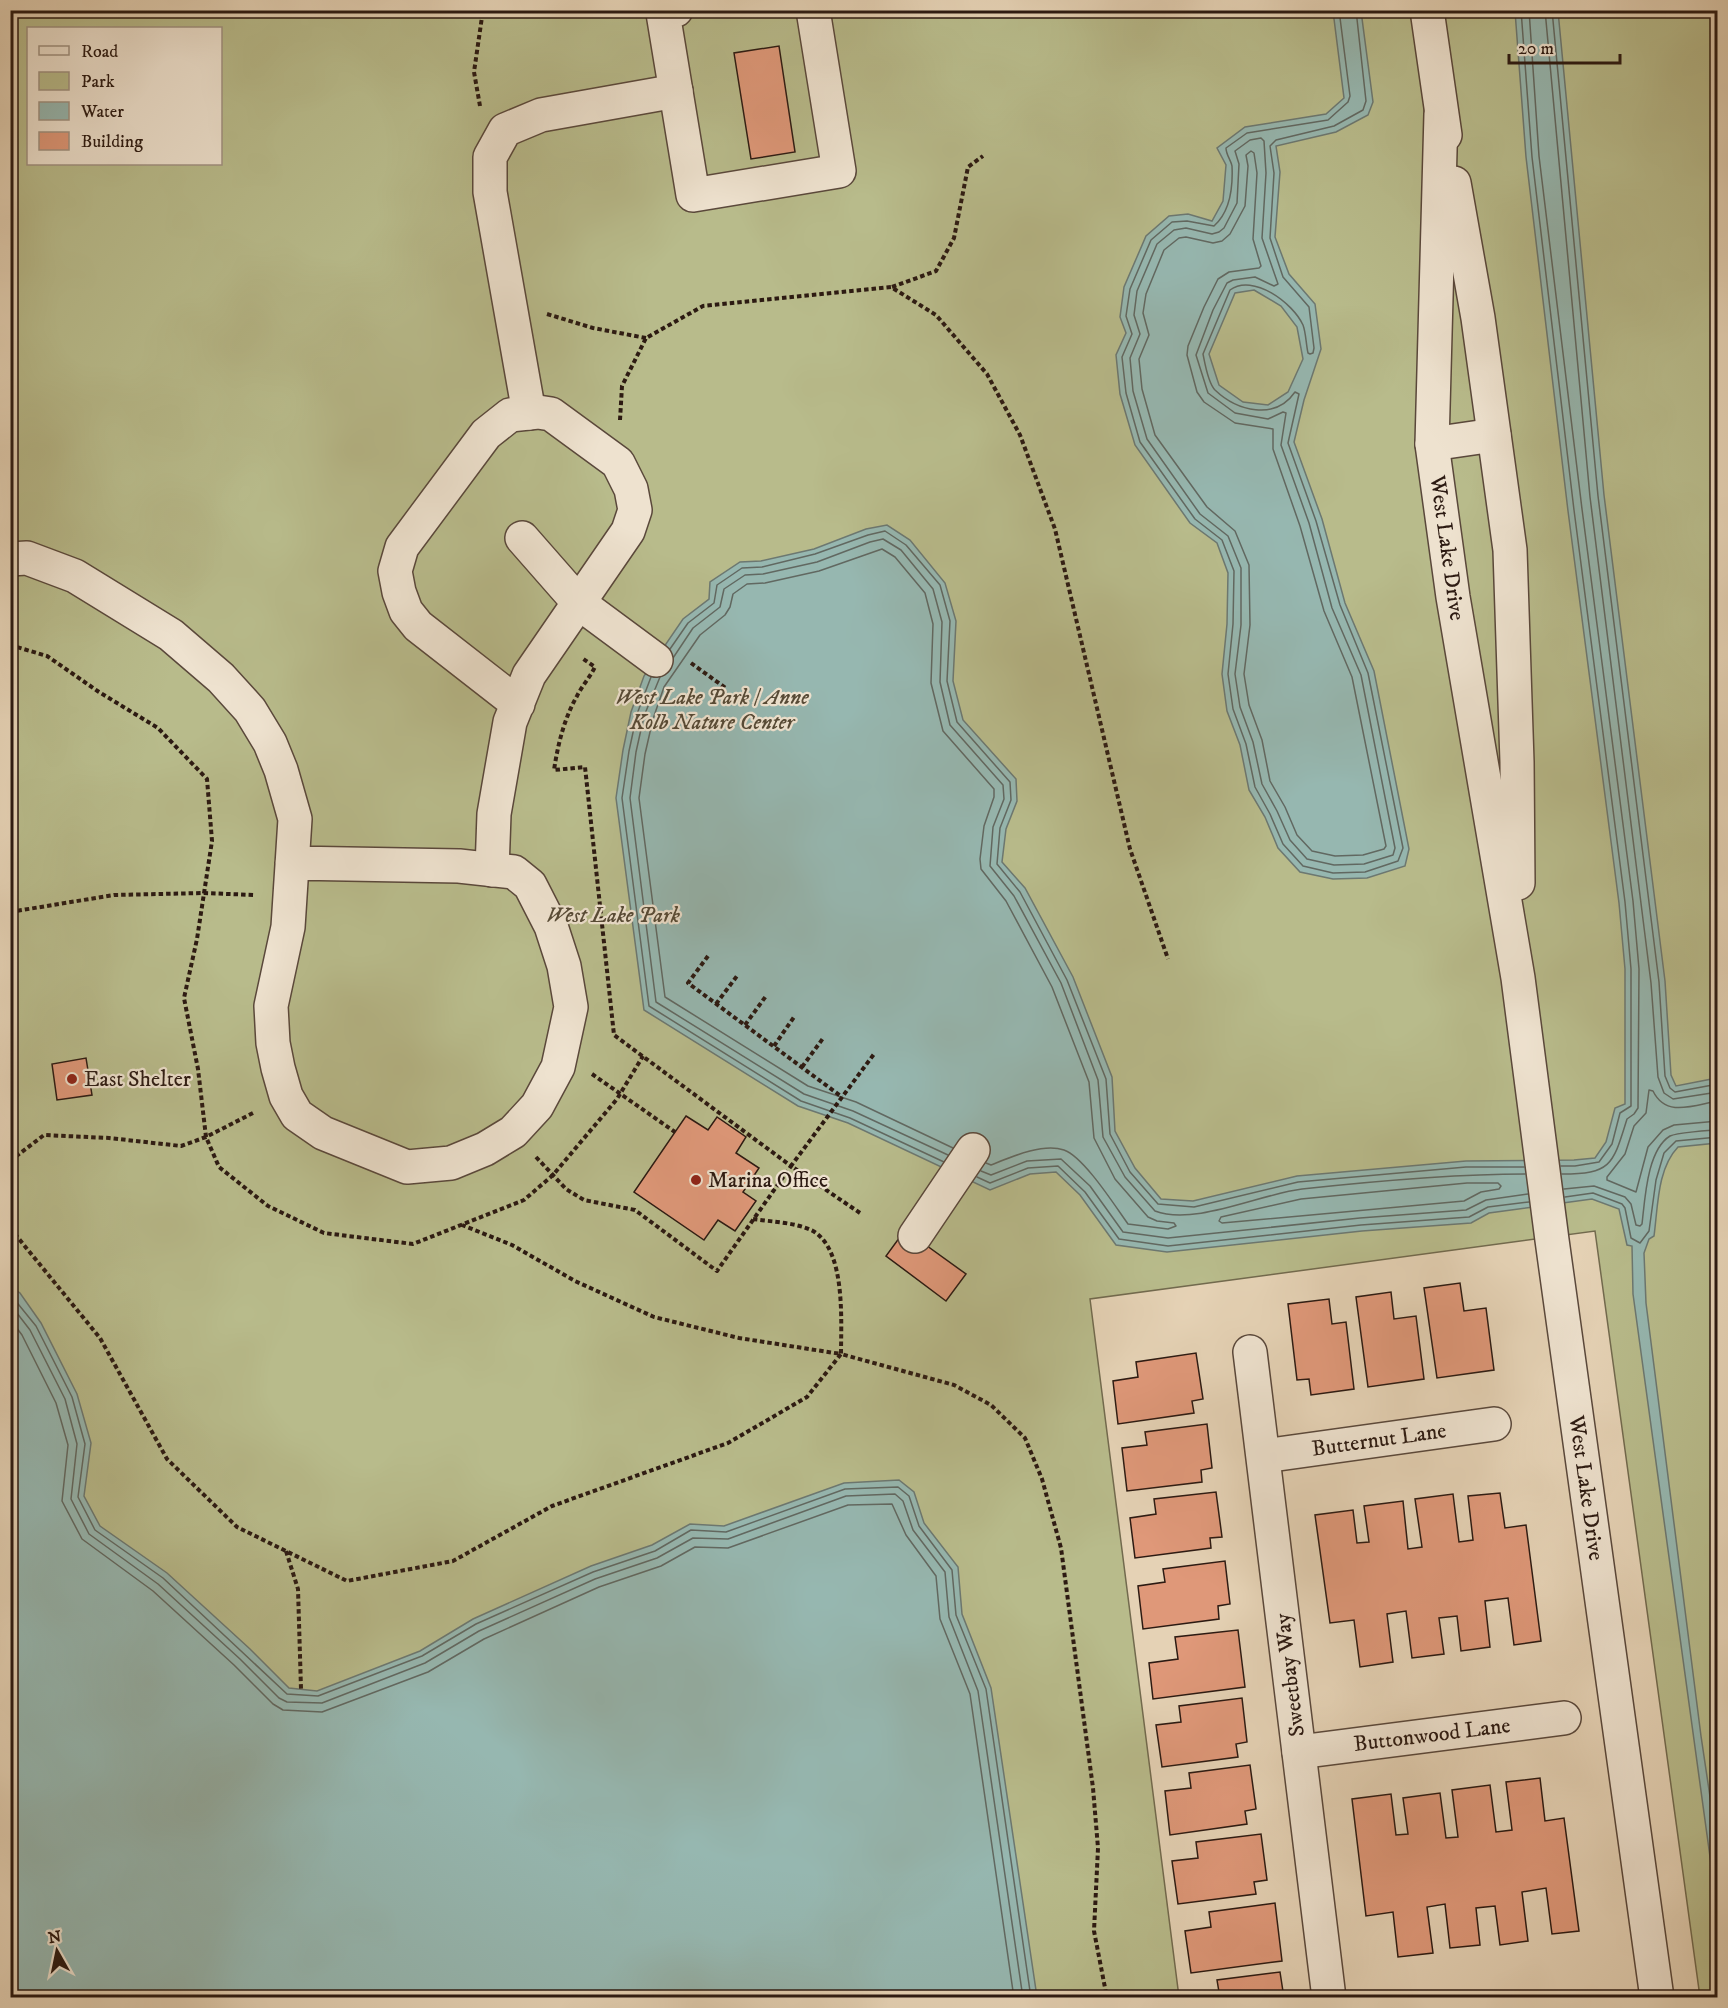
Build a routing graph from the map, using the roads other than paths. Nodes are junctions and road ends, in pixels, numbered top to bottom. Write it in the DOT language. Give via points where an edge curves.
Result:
graph roads {
  1 [pos="676,10"];
  2 [pos="813,10"];
  3 [pos="1427,10"];
  4 [pos="676,91"];
  5 [pos="1441,114"];
  6 [pos="529,413"];
  7 [pos="1494,435"];
  8 [pos="1432,444"];
  9 [pos="522,538"];
  10 [pos="10,559"];
  11 [pos="579,603"];
  12 [pos="656,660"];
  13 [pos="518,704"];
  14 [pos="292,863"];
  15 [pos="492,870"];
  16 [pos="1518,978"];
  17 [pos="973,1150"];
  18 [pos="915,1236"];
  19 [pos="1250,1352"];
  20 [pos="1494,1424"];
  21 [pos="1264,1456"];
  22 [pos="1564,1718"];
  23 [pos="1299,1752"];
  24 [pos="1329,1998"];
  25 [pos="1657,1998"];
  1 -- 4 [label="street" via="663,13"];
  2 -- 4 [label="street" via="839,171 693,195"];
  3 -- 5 [label="street, West Lake Drive"];
  4 -- 6 [label="street" via="541,115 505,130 490,157 490,192"];
  5 -- 7 [label="street, West Lake Drive" via="1478,318"];
  5 -- 8 [label="street, West Lake Drive"];
  6 -- 11 [label="street" via="551,414 618,463 631,489 635,510 628,531"];
  6 -- 13 [label="street" via="510,415 486,434 402,547 395,571 406,611 418,626"];
  7 -- 8 [label="street"];
  7 -- 16 [label="street, West Lake Drive" via="1510,550 1514,623"];
  8 -- 16 [label="street, West Lake Drive" via="1453,597"];
  9 -- 11 [label="street"];
  10 -- 14 [label="street" via="27,558 75,576 171,635 221,678 250,710 281,770 295,819"];
  11 -- 12 [label="street"];
  11 -- 13 [label="street" via="529,675"];
  13 -- 15 [label="street" via="510,722 494,814"];
  14 -- 15 [label="street"];
  14 -- 15 [label="street" via="288,927 271,1006 273,1043 286,1096 297,1115 322,1133 407,1167 451,1163 513,1132 537,1106 558,1067 571,1007 564,966 551,926 530,885 514,872"];
  16 -- 25 [label="street, West Lake Drive"];
  17 -- 18 [label="street"];
  19 -- 21 [label="street, Sweetbay Way"];
  20 -- 21 [label="street, Butternut Lane"];
  21 -- 23 [label="street, Sweetbay Way"];
  22 -- 23 [label="street, Buttonwood Lane"];
  23 -- 24 [label="street, Sweetbay Way"];
}
